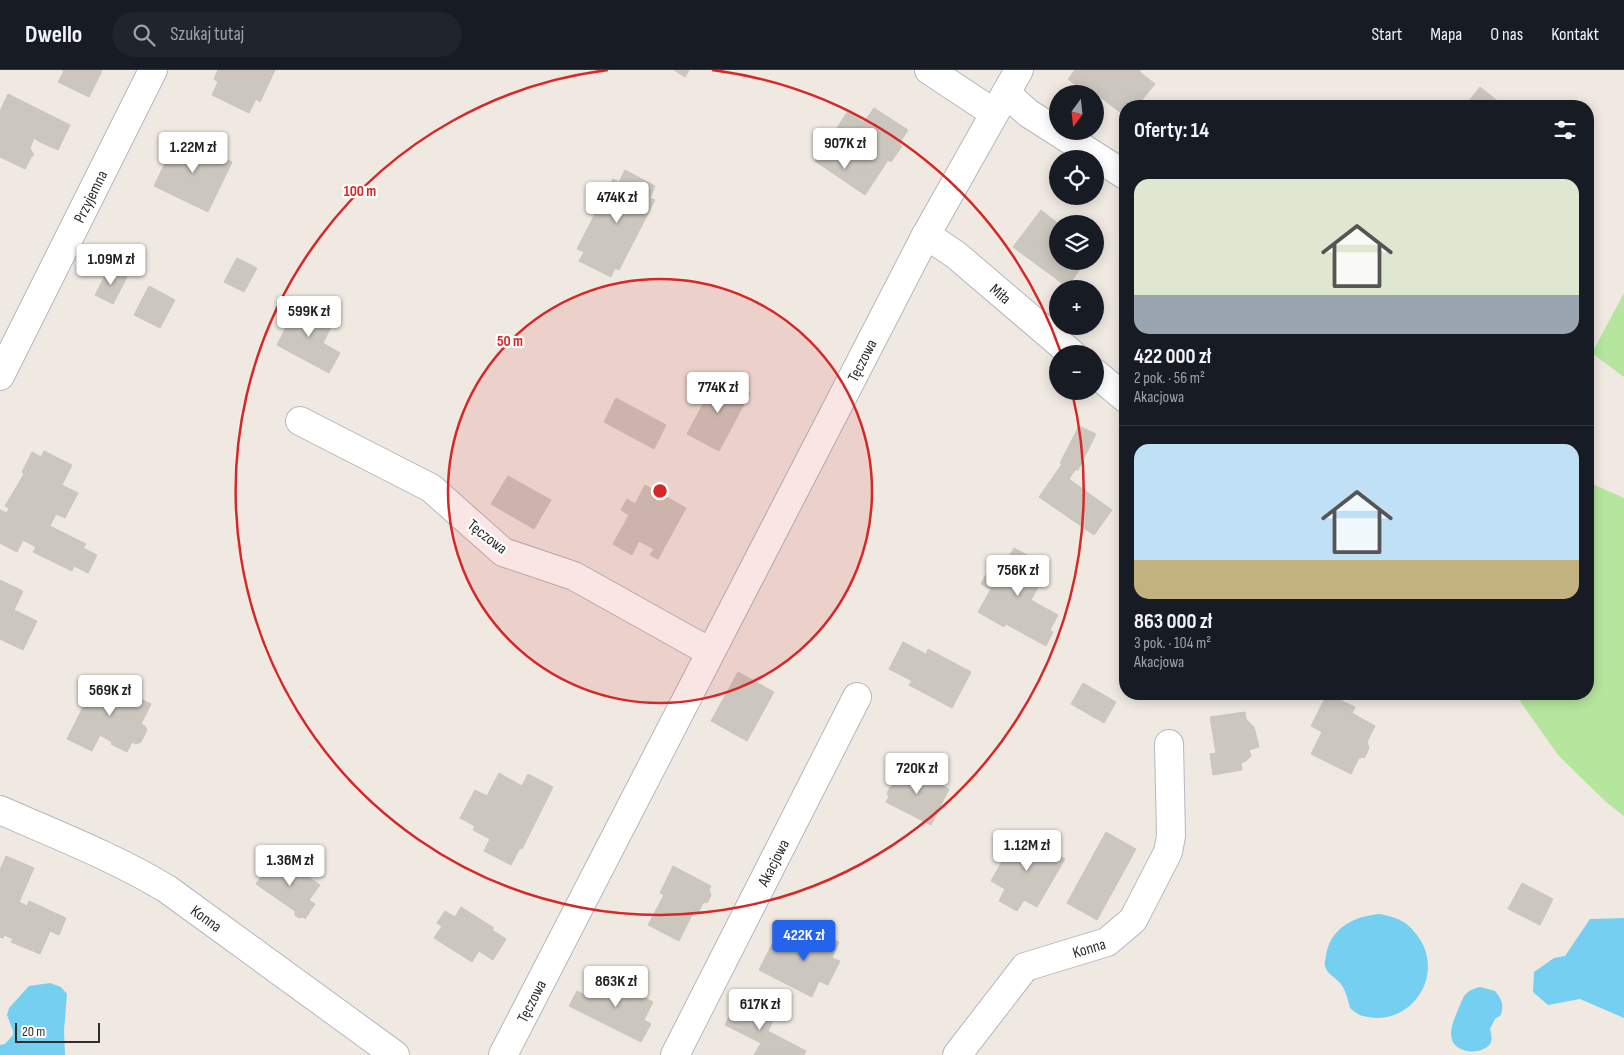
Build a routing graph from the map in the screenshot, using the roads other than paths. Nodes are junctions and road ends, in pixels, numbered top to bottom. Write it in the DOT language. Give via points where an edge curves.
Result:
graph roads {
  1 [pos="153,70"];
  2 [pos="929,70"];
  3 [pos="1007,92"];
  4 [pos="1119,171"];
  5 [pos="926,235"];
  6 [pos="1061,345"];
  7 [pos="0,376"];
  8 [pos="1104,380"];
  9 [pos="1119,393"];
  10 [pos="300,421"];
  11 [pos="710,652"];
  12 [pos="857,697"];
  13 [pos="1170,744"];
  14 [pos="0,810"];
  15 [pos="395,1055"];
  16 [pos="503,1055"];
  17 [pos="676,1055"];
  18 [pos="957,1055"];
  1 -- 7 [label="street, Przyjemna"];
  2 -- 3 [label="street"];
  3 -- 4 [label="street" via="1028,112"];
  3 -- 5 [label="street, Tęczowa"];
  5 -- 6 [label="street, Miła" via="956,255"];
  5 -- 11 [label="street, Tęczowa"];
  8 -- 9 [label="street"];
  10 -- 11 [label="street, Tęczowa" via="431,488 503,552 574,576"];
  11 -- 16 [label="street, Tęczowa"];
  12 -- 17 [label="street, Akacjowa"];
  13 -- 18 [label="street, Konna" via="1171,836 1168,852 1133,920 1107,942 1025,967"];
  14 -- 15 [label="street, Konna" via="108,857 167,889"];
}
